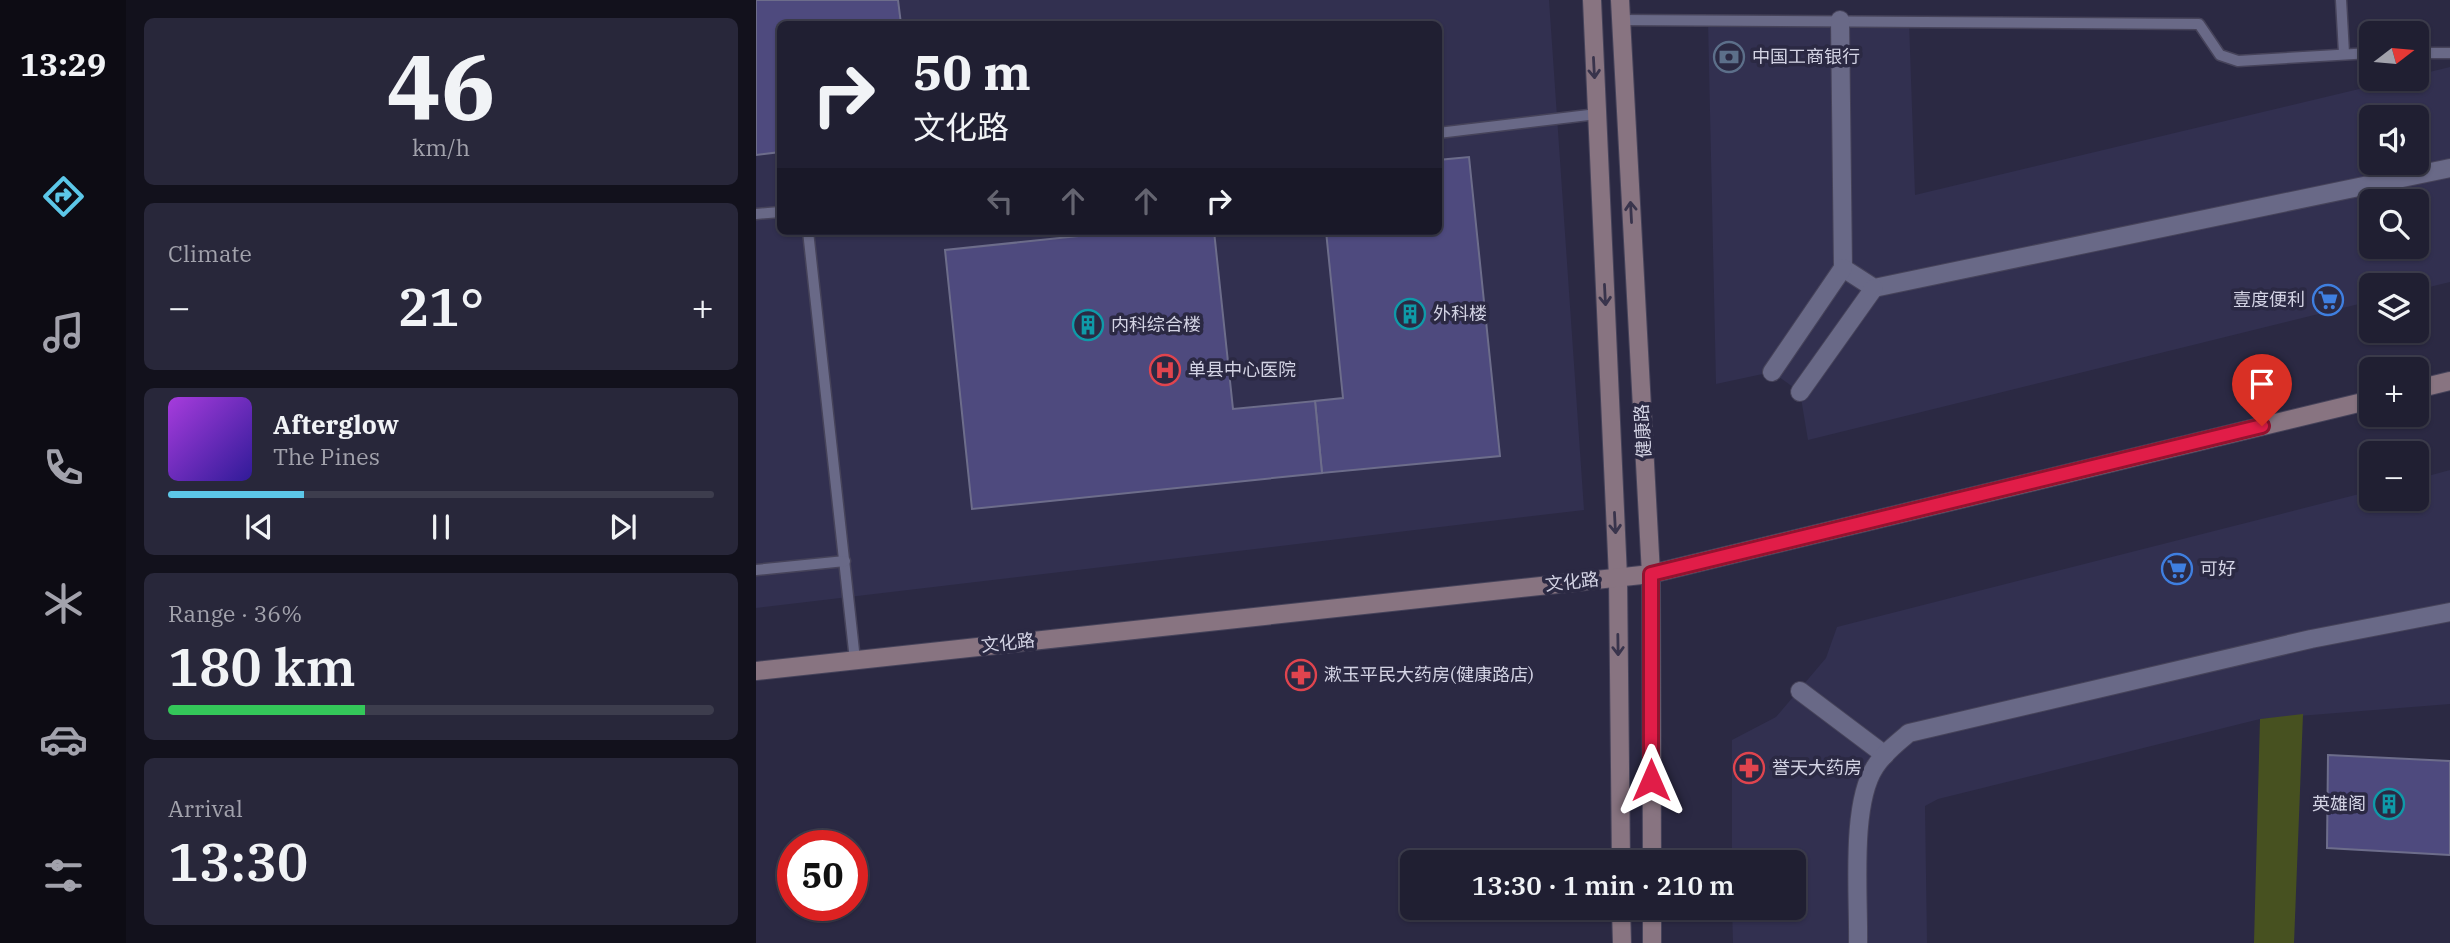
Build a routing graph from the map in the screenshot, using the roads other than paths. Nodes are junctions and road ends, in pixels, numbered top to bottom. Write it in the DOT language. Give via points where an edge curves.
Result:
graph roads {
  1 [pos="1592,0"];
  2 [pos="1620,0"];
  3 [pos="2341,0"];
  4 [pos="1620,20"];
  5 [pos="1840,20"];
  6 [pos="2343,53"];
  7 [pos="2359,53"];
  8 [pos="2429,53"];
  9 [pos="2450,53"];
  10 [pos="1597,114"];
  11 [pos="1442,133"];
  12 [pos="2450,168"];
  13 [pos="777,212"];
  14 [pos="756,214"];
  15 [pos="808,235"];
  16 [pos="1843,268"];
  17 [pos="1874,288"];
  18 [pos="1772,372"];
  19 [pos="2450,381"];
  20 [pos="2429,386"];
  21 [pos="1800,392"];
  22 [pos="2359,403"];
  23 [pos="845,561"];
  24 [pos="756,570"];
  25 [pos="1651,574"];
  26 [pos="1618,577"];
  27 [pos="2450,612"];
  28 [pos="855,660"];
  29 [pos="756,671"];
  30 [pos="1800,691"];
  31 [pos="1885,755"];
  32 [pos="1621,850"];
  33 [pos="1652,850"];
  34 [pos="1621,920"];
  35 [pos="1652,920"];
  36 [pos="1622,943"];
  37 [pos="1652,943"];
  38 [pos="1858,943"];
  1 -- 10 [label="main road, 健康路, one-way"];
  2 -- 4 [label="main road, 健康路"];
  3 -- 6 [label="lane"];
  4 -- 5 [label="lane"];
  25 -- 4 [label="main road, 健康路, one-way"];
  5 -- 6 [label="lane" via="2199,23 2220,55 2238,61"];
  5 -- 16 [label="street"];
  6 -- 7 [label="lane"];
  8 -- 9 [label="lane"];
  10 -- 11 [label="lane"];
  10 -- 26 [label="main road, 健康路, one-way"];
  12 -- 17 [label="street"];
  13 -- 14 [label="lane"];
  15 -- 23 [label="lane"];
  16 -- 17 [label="street"];
  16 -- 18 [label="street"];
  17 -- 21 [label="street"];
  19 -- 20 [label="main road"];
  22 -- 25 [label="main road, 文化路"];
  23 -- 24 [label="lane"];
  23 -- 28 [label="lane"];
  25 -- 26 [label="main road, 文化路"];
  25 -- 33 [label="main road, 健康路"];
  26 -- 28 [label="main road, 文化路"];
  26 -- 32 [label="main road, 健康路, one-way"];
  27 -- 31 [label="street" via="2311,639 1909,733"];
  28 -- 29 [label="main road, 文化路"];
  30 -- 31 [label="street"];
  31 -- 38 [label="street" via="1874,768 1859,817"];
  34 -- 36 [label="main road"];
  35 -- 37 [label="main road"];
}
